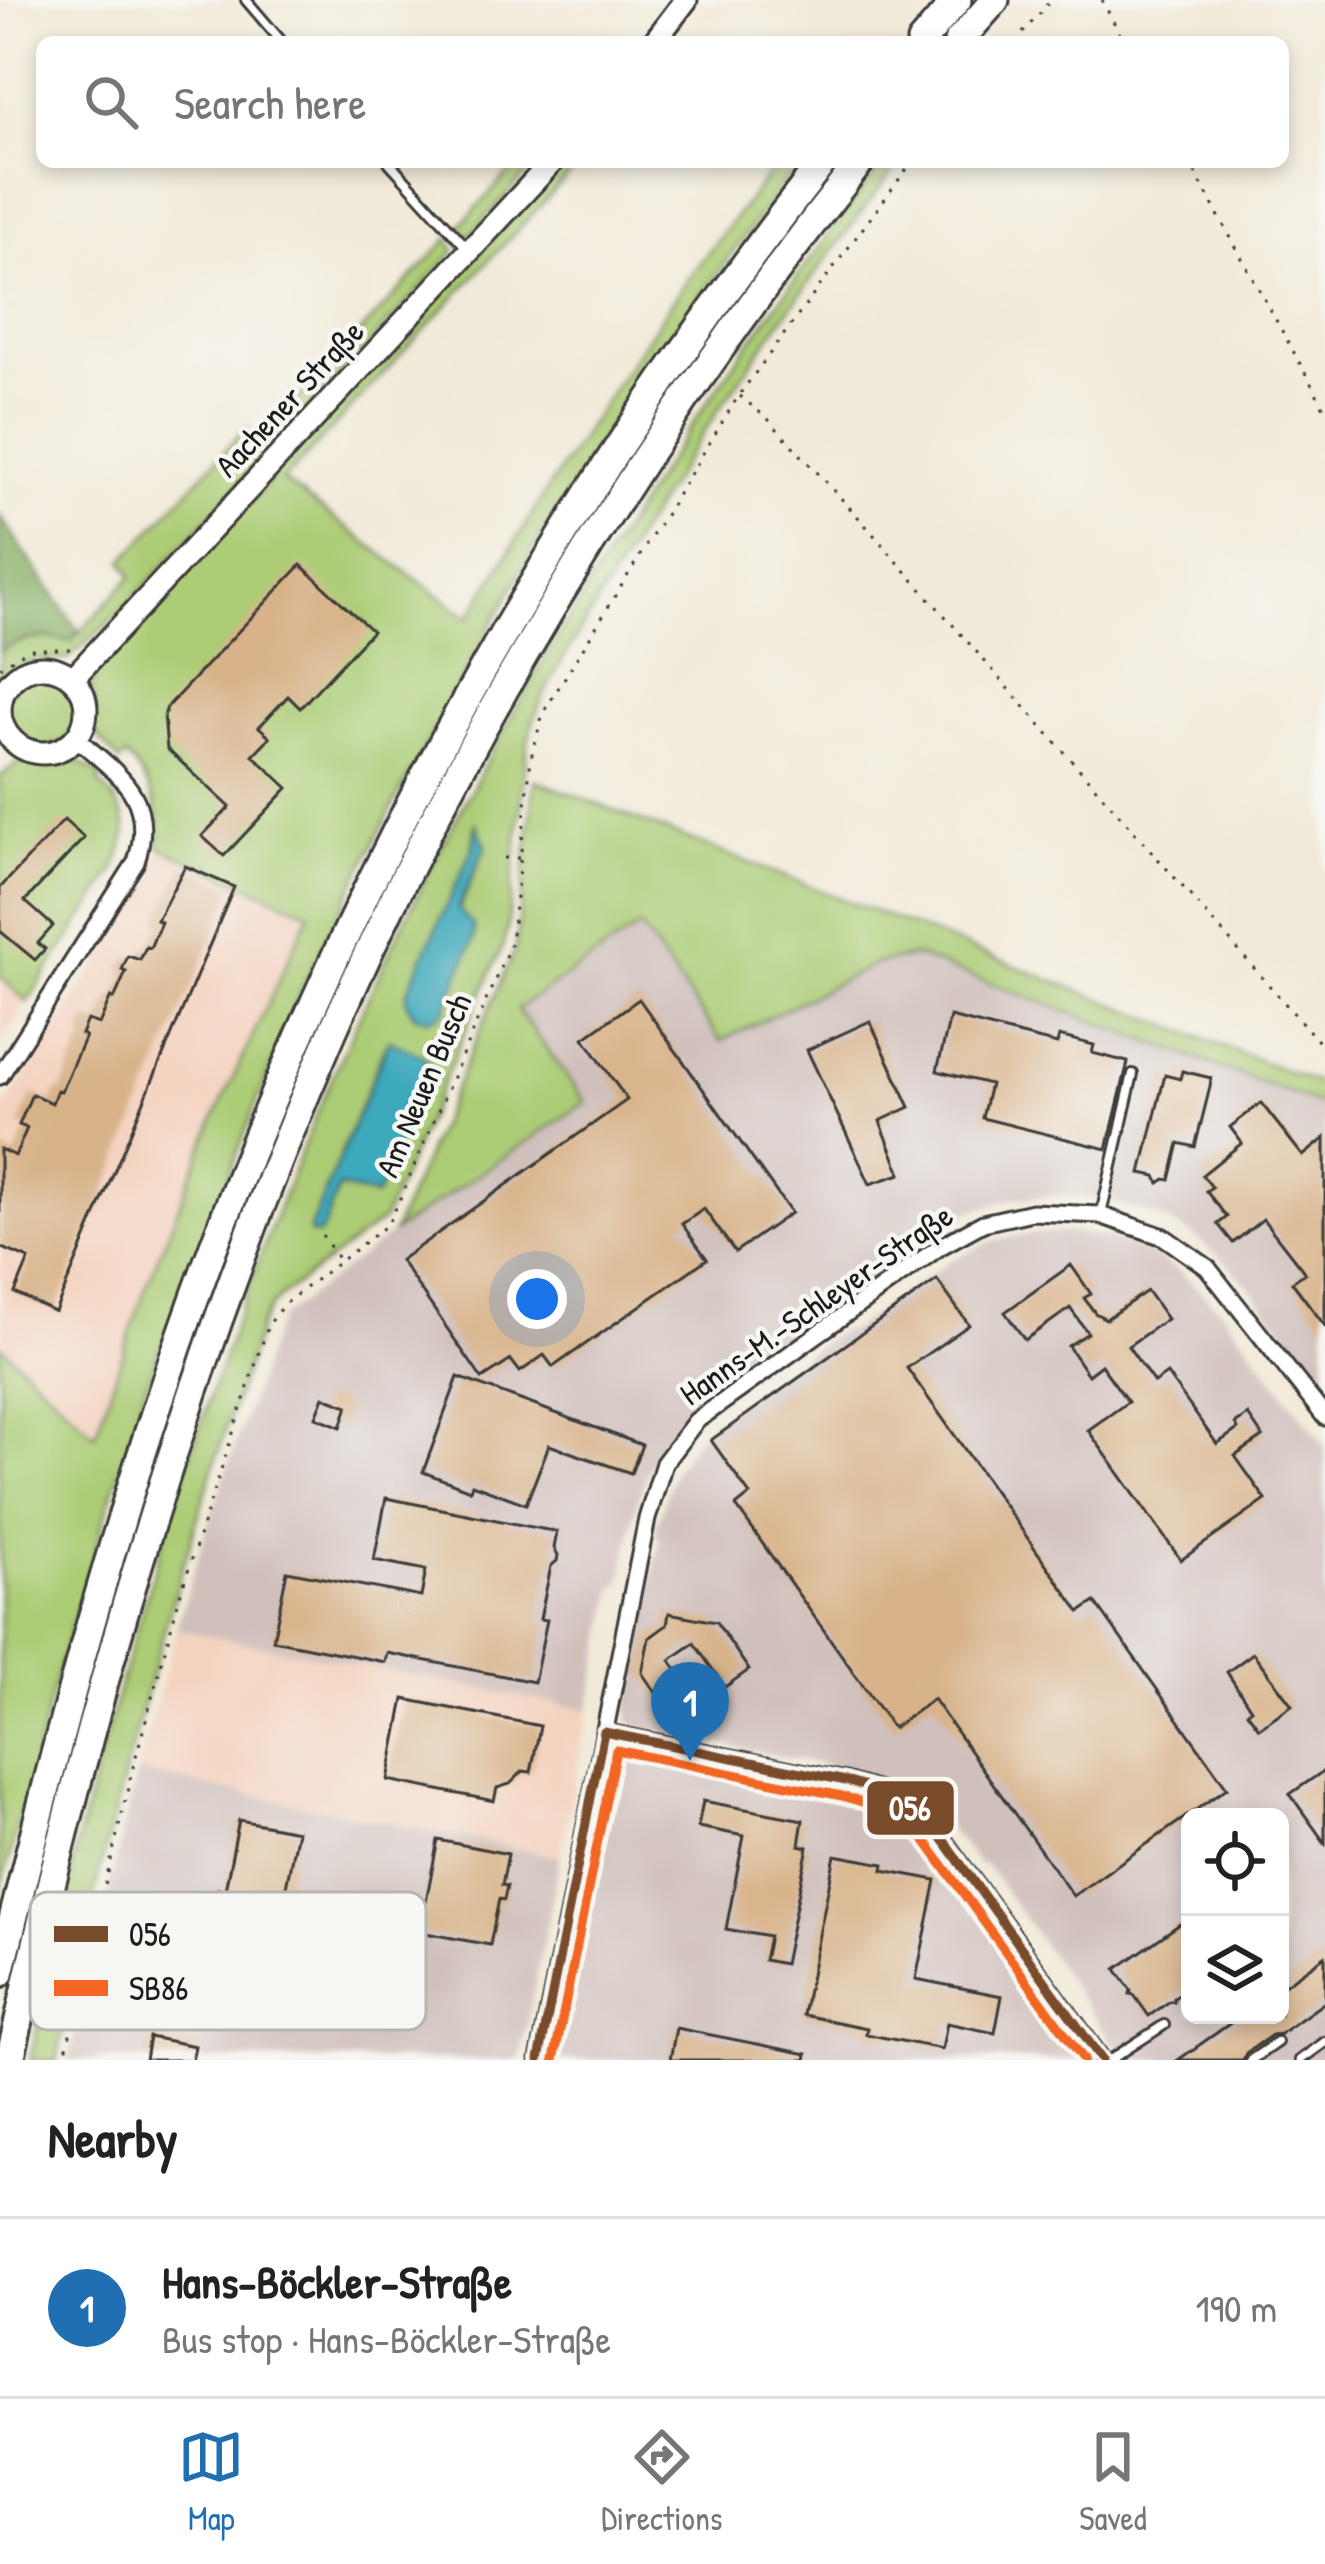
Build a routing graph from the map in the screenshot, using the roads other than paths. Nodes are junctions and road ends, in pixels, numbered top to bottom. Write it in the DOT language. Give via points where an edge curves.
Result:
graph roads {
  1 [pos="245,0"];
  2 [pos="686,0"];
  3 [pos="957,0"];
  4 [pos="995,0"];
  5 [pos="277,36"];
  6 [pos="659,36"];
  7 [pos="926,36"];
  8 [pos="963,36"];
  9 [pos="394,168"];
  10 [pos="546,168"];
  11 [pos="819,168"];
  12 [pos="855,168"];
  13 [pos="470,251"];
  14 [pos="73,679"];
  15 [pos="0,715"];
  16 [pos="76,737"];
  17 [pos="7,749"];
  18 [pos="1133,1074"];
  19 [pos="0,1076"];
  20 [pos="1100,1215"];
  21 [pos="1325,1417"];
  22 [pos="604,1732"];
  23 [pos="49,1892"];
  24 [pos="0,1973"];
  25 [pos="30,1975"];
  26 [pos="1164,2025"];
  27 [pos="1276,2042"];
  28 [pos="1325,2042"];
  29 [pos="10,2060"];
  30 [pos="539,2060"];
  31 [pos="1106,2060"];
  32 [pos="1251,2060"];
  33 [pos="1300,2060"];
  1 -- 5 [label="lane"];
  2 -- 6 [label="street"];
  3 -- 7 [label="highway"];
  4 -- 8 [label="highway"];
  9 -- 13 [label="lane"];
  10 -- 13 [label="street, Aachener Straße"];
  11 -- 24 [label="highway" via="676,361 556,545 415,795 322,984 219,1234 137,1469"];
  12 -- 23 [label="highway" via="678,409 582,558 458,774 331,1036 195,1387"];
  13 -- 14 [label="street, Aachener Straße"];
  14 -- 15 [label="street" via="30,668 7,686"];
  14 -- 16 [label="street" via="86,714"];
  15 -- 17 [label="street"];
  16 -- 17 [label="street" via="52,752"];
  16 -- 19 [label="street" via="136,795 142,842"];
  18 -- 20 [label="lane"];
  20 -- 21 [label="street, Hanns-M.-Schleyer-Straße" via="1164,1237 1208,1267"];
  20 -- 22 [label="street, Hanns-M.-Schleyer-Straße" via="1032,1212 983,1223 696,1421 664,1463 652,1500"];
  22 -- 30 [label="street, Hanns-M.-Schleyer-Straße"];
  22 -- 31 [label="street" via="892,1796 932,1824"];
  25 -- 29 [label="highway"];
  26 -- 31 [label="lane"];
  27 -- 32 [label="lane"];
  28 -- 33 [label="lane"];
}
